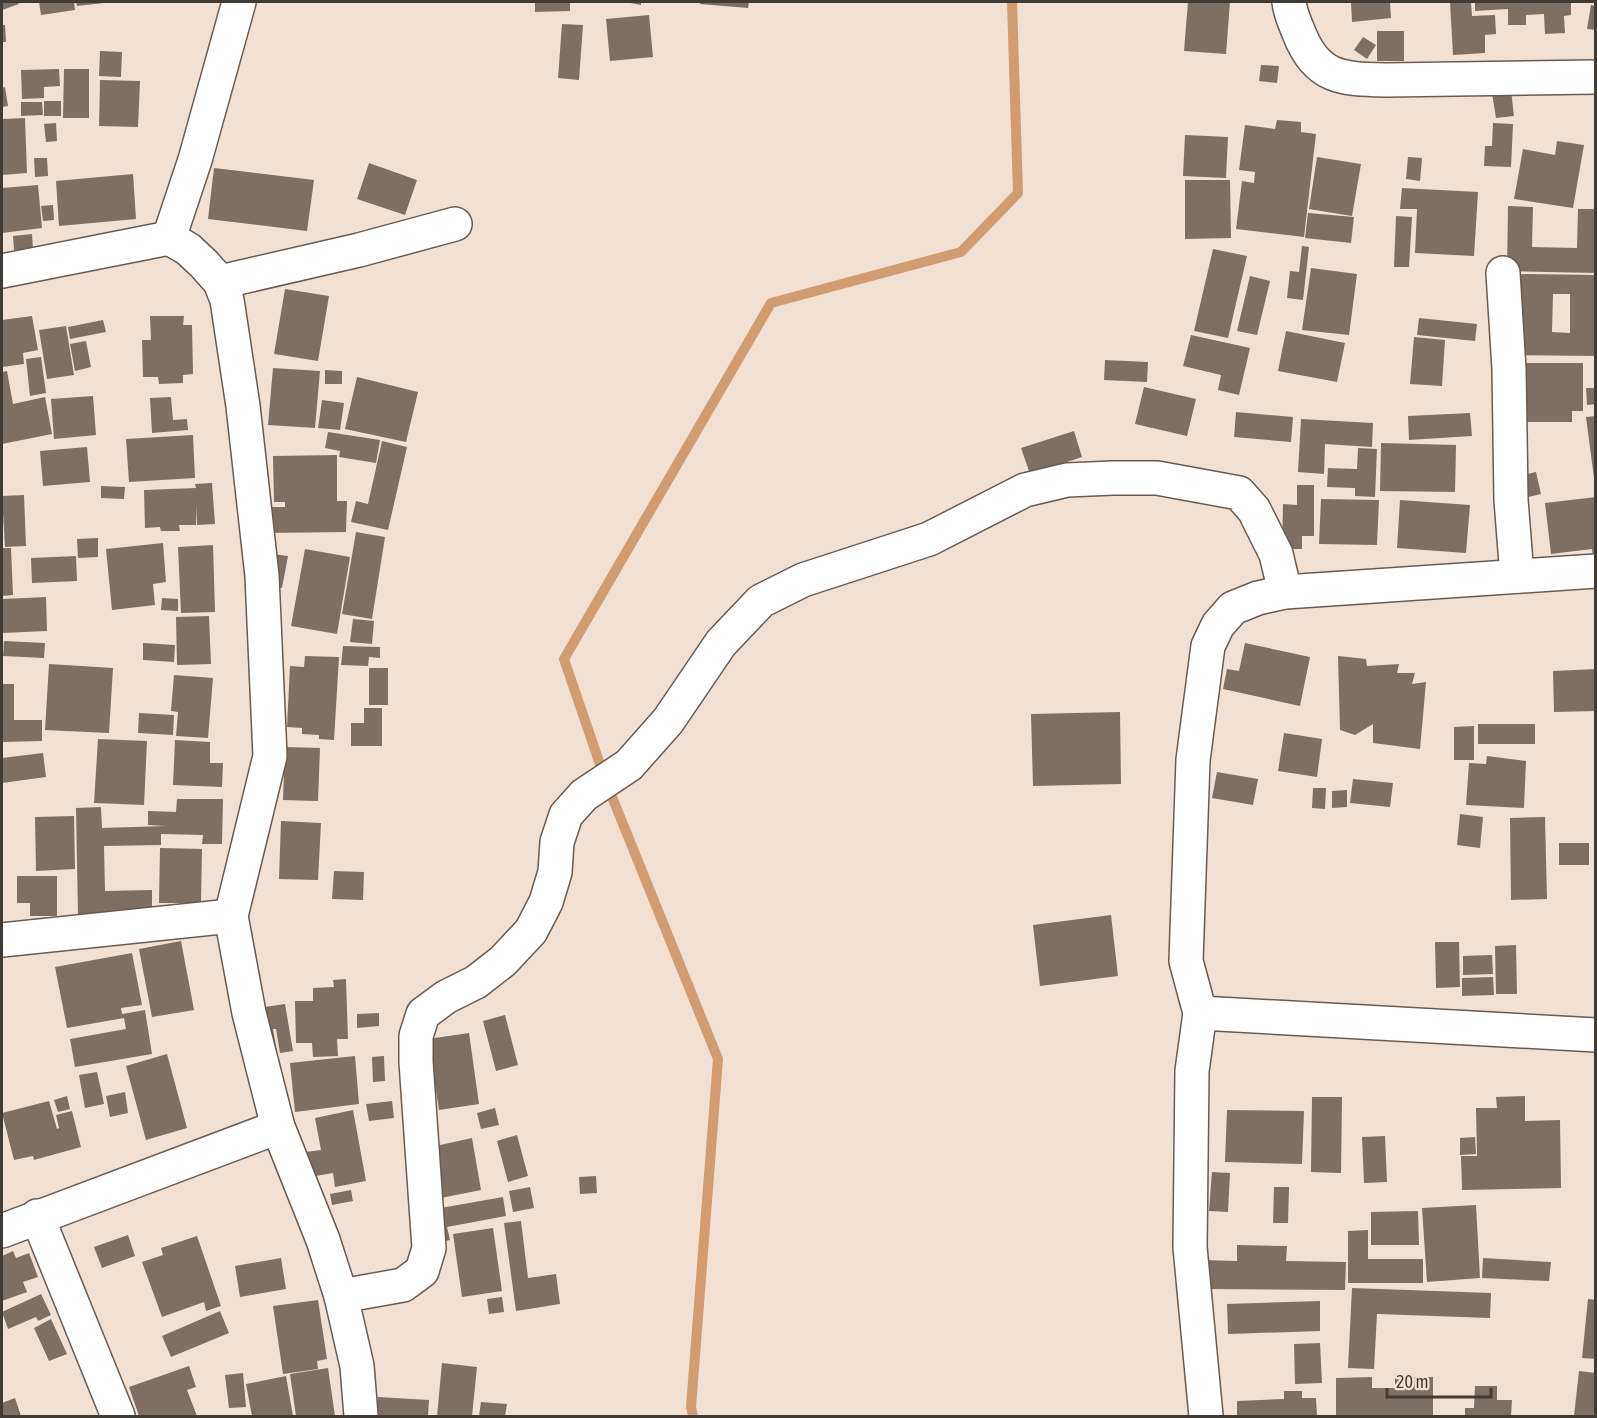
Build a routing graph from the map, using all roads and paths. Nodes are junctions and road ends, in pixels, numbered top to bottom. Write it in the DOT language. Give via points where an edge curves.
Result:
graph roads {
  1 [pos="239,2"];
  2 [pos="1289,2"];
  3 [pos="1596,77"];
  4 [pos="455,224"];
  5 [pos="169,238"];
  6 [pos="2,271"];
  7 [pos="1503,273"];
  8 [pos="220,282"];
  9 [pos="1596,571"];
  10 [pos="1516,576"];
  11 [pos="1285,592"];
  12 [pos="231,916"];
  13 [pos="2,938"];
  14 [pos="1200,1013"];
  15 [pos="1596,1035"];
  16 [pos="278,1127"];
  17 [pos="37,1216"];
  18 [pos="2,1231"];
  19 [pos="341,1296"];
  20 [pos="118,1416"];
  21 [pos="361,1416"];
  22 [pos="1206,1416"];
  1 -- 5 [label="street"];
  2 -- 3 [label="street" via="1307,54 1327,73 1387,80"];
  4 -- 8 [label="street"];
  5 -- 6 [label="street"];
  5 -- 8 [label="street" via="188,249"];
  7 -- 10 [label="street"];
  8 -- 12 [label="street" via="227,300 249,458 270,700 270,756"];
  9 -- 10 [label="street"];
  10 -- 11 [label="street"];
  11 -- 14 [label="street" via="1233,608 1218,625 1208,646 1193,760 1186,898 1186,961"];
  11 -- 19 [label="street" via="1276,554 1254,510 1239,493 1157,478 1113,478 1067,480 1024,490 929,539 803,580 761,601 721,643 668,721 629,765 584,795 566,815 546,902 531,931 494,968 423,1014 416,1036 416,1053 429,1248 422,1270 402,1285"];
  12 -- 13 [label="street"];
  12 -- 16 [label="street" via="249,1013"];
  14 -- 15 [label="street"];
  14 -- 22 [label="street" via="1192,1071 1190,1247"];
  16 -- 17 [label="street"];
  16 -- 19 [label="street"];
  17 -- 18 [label="street"];
  17 -- 20 [label="street"];
  19 -- 21 [label="street" via="357,1365"];
}
